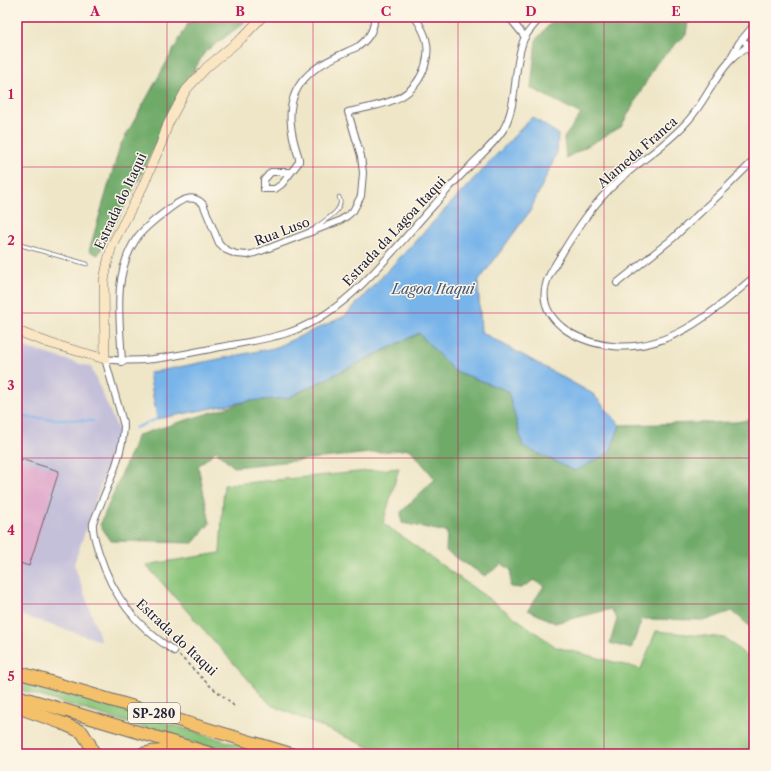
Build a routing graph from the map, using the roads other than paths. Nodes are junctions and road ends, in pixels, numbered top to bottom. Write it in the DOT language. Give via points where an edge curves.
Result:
graph roads {
  1 [pos="19,17"];
  2 [pos="262,17"];
  3 [pos="374,17"];
  4 [pos="415,17"];
  5 [pos="509,17"];
  6 [pos="541,17"];
  7 [pos="17,24"];
  8 [pos="754,25"];
  9 [pos="525,37"];
  10 [pos="744,37"];
  11 [pos="754,41"];
  12 [pos="747,46"];
  13 [pos="754,58"];
  14 [pos="728,62"];
  15 [pos="754,160"];
  16 [pos="290,172"];
  17 [pos="340,197"];
  18 [pos="311,232"];
  19 [pos="17,244"];
  20 [pos="87,264"];
  21 [pos="754,277"];
  22 [pos="617,283"];
  23 [pos="17,331"];
  24 [pos="104,359"];
  25 [pos="122,362"];
  26 [pos="174,651"];
  27 [pos="17,672"];
  28 [pos="17,696"];
  29 [pos="17,707"];
  30 [pos="192,748"];
  31 [pos="94,754"];
  32 [pos="142,754"];
  33 [pos="212,754"];
  34 [pos="291,754"];
  1 -- 7 [label="street"];
  2 -- 24 [label="street, Estrada do Itaqui" via="242,38 207,67 186,90 168,124 143,186 112,245 104,281"];
  3 -- 16 [label="street" via="372,31 364,42 316,68 298,86 290,112 299,162"];
  4 -- 18 [label="street, Rua Luso" via="426,36 428,50 423,72 415,86 396,99 348,112 361,156 361,196 347,216"];
  5 -- 9 [label="street"];
  6 -- 9 [label="street, Estrada da Lagoa Itaqui"];
  8 -- 10 [label="street"];
  9 -- 25 [label="street, Estrada da Lagoa Itaqui" via="508,120 493,144 443,194 361,286 344,300 308,324 285,334 150,360"];
  10 -- 12 [label="street"];
  10 -- 14 [label="street"];
  11 -- 12 [label="street, Alameda Franca"];
  11 -- 13 [label="street"];
  12 -- 13 [label="street"];
  12 -- 14 [label="street, Alameda Franca"];
  14 -- 21 [label="street, Alameda Franca" via="687,123 616,182 600,198 576,230 548,278 546,308 550,316 578,337 601,345 626,348 643,346 693,326"];
  15 -- 22 [label="street" via="672,238"];
  17 -- 18 [label="lane" via="341,204 338,210"];
  18 -- 25 [label="street, Rua Luso" via="248,255 236,254 226,250 219,243 199,200 188,199 173,206 137,238 122,268 119,302"];
  19 -- 20 [label="lane"];
  23 -- 24 [label="street"];
  24 -- 25 [label="street, Estrada da Lagoa Itaqui"];
  24 -- 26 [label="street, Estrada do Itaqui" via="124,426 124,434 93,523 94,536 110,582 124,605 151,634"];
  27 -- 34 [label="highway, SP-280"];
  28 -- 30 [label="highway, SP-280"];
  29 -- 31 [label="highway" via="82,732"];
  30 -- 32 [label="highway"];
  30 -- 33 [label="highway, SP-280"];
}
